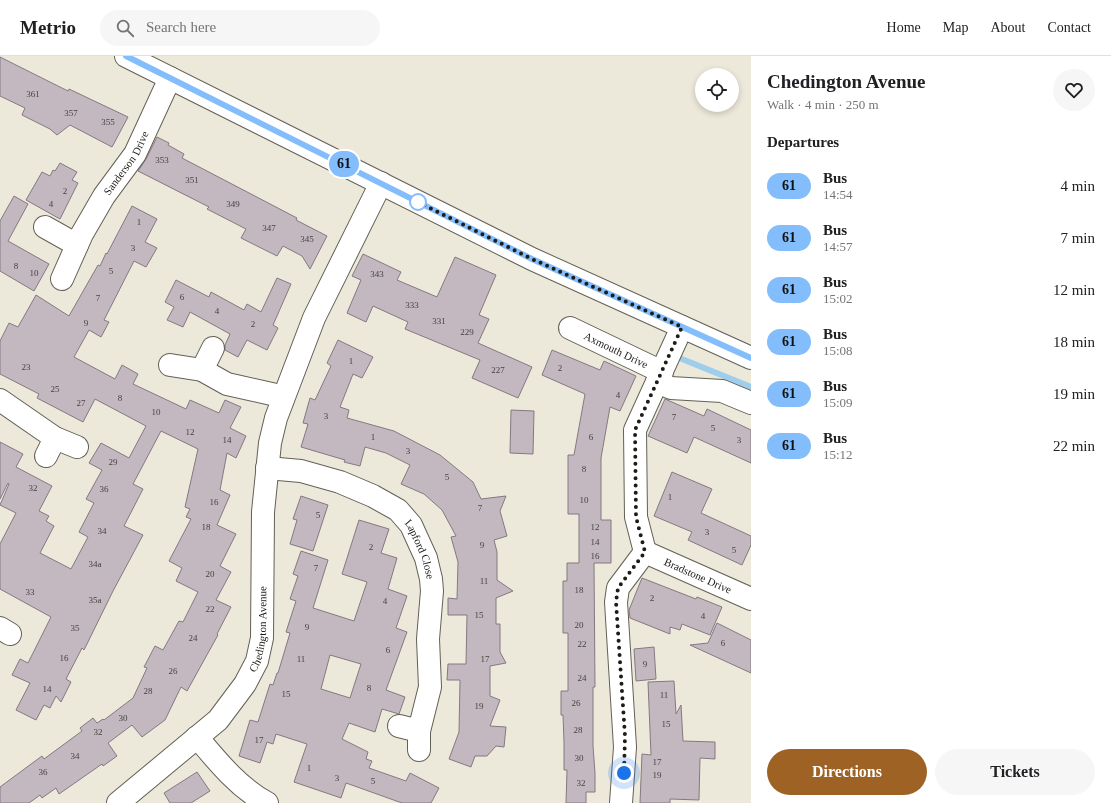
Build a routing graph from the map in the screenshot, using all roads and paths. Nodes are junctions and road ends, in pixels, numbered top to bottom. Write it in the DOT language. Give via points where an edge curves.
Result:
graph roads {
  1 [pos="126,56"];
  2 [pos="170,78"];
  3 [pos="381,183"];
  4 [pos="45,227"];
  5 [pos="77,245"];
  6 [pos="62,279"];
  7 [pos="682,327"];
  8 [pos="570,328"];
  9 [pos="213,348"];
  10 [pos="751,358"];
  11 [pos="170,365"];
  12 [pos="202,370"];
  13 [pos="660,377"];
  14 [pos="283,399"];
  15 [pos="0,400"];
  16 [pos="751,403"];
  17 [pos="77,447"];
  18 [pos="267,468"];
  19 [pos="645,552"];
  20 [pos="751,600"];
  21 [pos="412,736"];
  22 [pos="197,737"];
  23 [pos="118,803"];
  24 [pos="267,803"];
  25 [pos="621,803"];
  1 -- 2 [label="street"];
  2 -- 3 [label="street"];
  2 -- 5 [label="street, Sanderson Drive" via="135,154 104,196"];
  3 -- 7 [label="street" via="532,259"];
  3 -- 14 [label="street, Chedington Avenue" via="314,318"];
  4 -- 5 [label="street"];
  5 -- 6 [label="street, Sanderson Drive"];
  7 -- 10 [label="street"];
  7 -- 13 [label="street, Axmouth Drive"];
  8 -- 13 [label="street, Axmouth Drive"];
  9 -- 12 [label="street"];
  11 -- 12 [label="street"];
  12 -- 14 [label="street" via="227,384 276,395"];
  13 -- 16 [label="street, Axmouth Drive" via="671,388 722,392"];
  13 -- 19 [label="street, Axmouth Drive" via="635,430 636,517"];
  14 -- 18 [label="street, Chedington Avenue" via="270,443"];
  15 -- 17 [label="street" via="50,447"];
  18 -- 21 [label="street, Lapford Close" via="301,471 340,482 398,510 411,525 426,558 432,591 428,639 430,687"];
  18 -- 22 [label="street, Chedington Avenue" via="263,512 262,638 257,661 228,708"];
  19 -- 20 [label="street, Bradstone Drive"];
  19 -- 25 [label="street" via="618,588 616,602 625,747"];
  22 -- 23 [label="street, Chedington Avenue"];
  22 -- 24 [label="street" via="233,777"];
}
